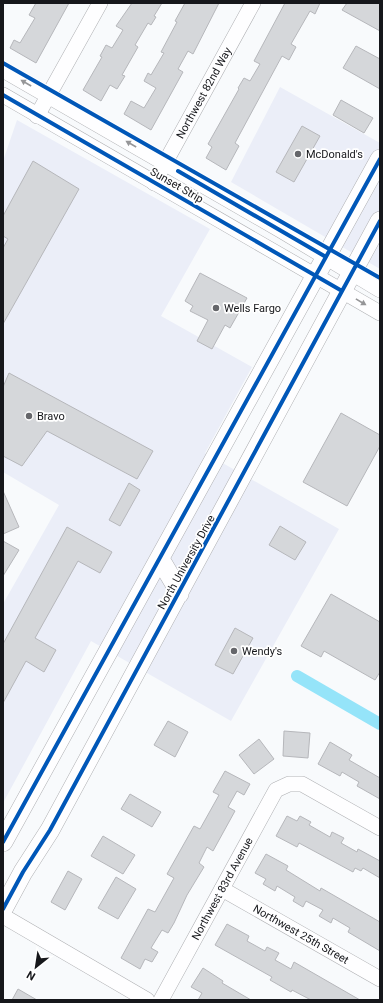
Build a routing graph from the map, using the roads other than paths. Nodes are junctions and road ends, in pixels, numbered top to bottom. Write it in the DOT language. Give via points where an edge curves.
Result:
graph roads {
  1 [pos="100,3"];
  2 [pos="253,3"];
  3 [pos="3,70"];
  4 [pos="3,95"];
  5 [pos="48,96"];
  6 [pos="38,116"];
  7 [pos="380,159"];
  8 [pos="165,163"];
  9 [pos="154,183"];
  10 [pos="380,221"];
  11 [pos="326,257"];
  12 [pos="352,273"];
  13 [pos="316,275"];
  14 [pos="380,290"];
  15 [pos="342,291"];
  16 [pos="380,313"];
  17 [pos="160,559"];
  18 [pos="178,594"];
  19 [pos="380,828"];
  20 [pos="3,842"];
  21 [pos="222,889"];
  22 [pos="3,909"];
  23 [pos="3,916"];
  24 [pos="380,979"];
  25 [pos="147,1000"];
  26 [pos="161,1000"];
  1 -- 5 [label="street"];
  2 -- 8 [label="street, Northwest 82nd Way"];
  5 -- 3 [label="street, Sunset Strip, one-way"];
  4 -- 6 [label="street, Sunset Strip"];
  5 -- 6 [label="street"];
  8 -- 5 [label="street, Sunset Strip, one-way"];
  6 -- 9 [label="street, Sunset Strip"];
  7 -- 11 [label="main road"];
  8 -- 9 [label="street, Northwest 82nd Way"];
  8 -- 11 [label="street, Sunset Strip"];
  9 -- 13 [label="street, Sunset Strip"];
  10 -- 12 [label="main road, North University Drive"];
  11 -- 12 [label="street, Sunset Strip"];
  11 -- 13 [label="main road"];
  12 -- 14 [label="street, Sunset Strip"];
  12 -- 15 [label="main road, North University Drive"];
  13 -- 15 [label="street, Sunset Strip"];
  13 -- 17 [label="main road"];
  15 -- 16 [label="street, Sunset Strip, one-way"];
  15 -- 18 [label="main road, North University Drive"];
  17 -- 18 [label="main road"];
  17 -- 20 [label="main road"];
  18 -- 22 [label="main road, North University Drive" via="50,830"];
  19 -- 21 [label="street, Northwest 83rd Avenue" via="302,784 289,784 276,790"];
  21 -- 24 [label="street, Northwest 25th Street"];
  21 -- 26 [label="street, Northwest 83rd Avenue"];
  23 -- 25 [label="street"];
}
